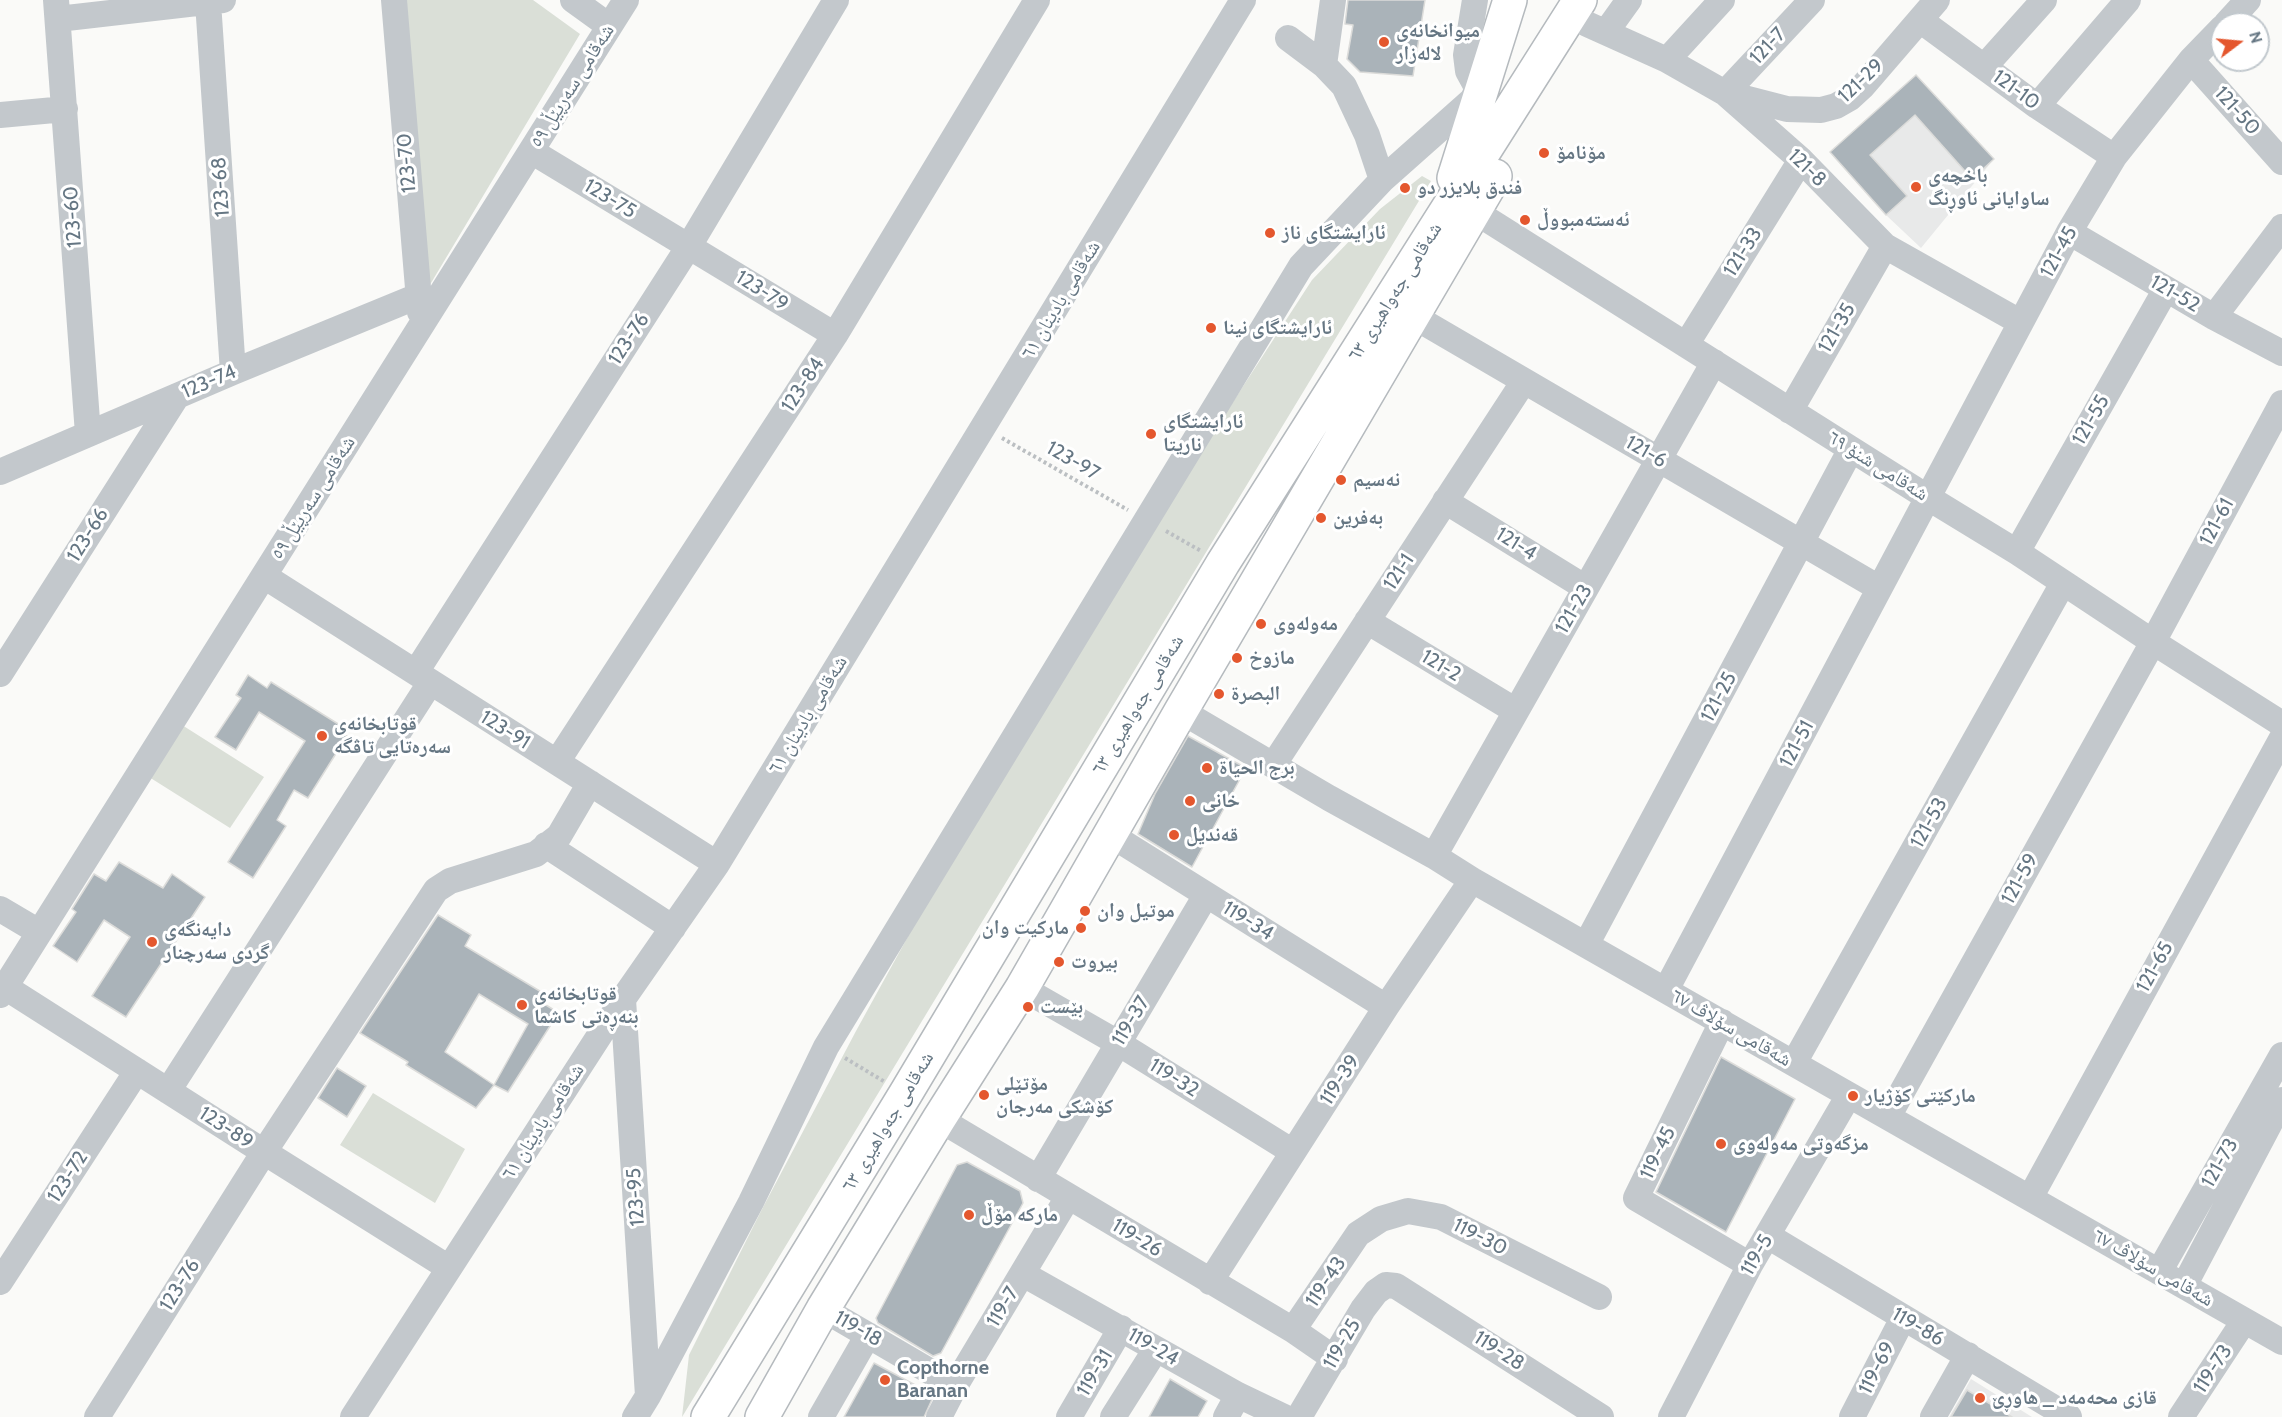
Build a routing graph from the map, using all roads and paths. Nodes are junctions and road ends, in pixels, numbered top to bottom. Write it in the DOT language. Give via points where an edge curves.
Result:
graph roads {
  1 [pos="394,0"];
  2 [pos="573,0"];
  3 [pos="626,0"];
  4 [pos="836,0"];
  5 [pos="1038,0"];
  6 [pos="1243,0"];
  7 [pos="1333,0"];
  8 [pos="1474,0"];
  9 [pos="1510,0"];
  10 [pos="1629,0"];
  11 [pos="1722,0"];
  12 [pos="1812,0"];
  13 [pos="1937,0"];
  14 [pos="2044,0"];
  15 [pos="2128,0"];
  16 [pos="2248,0"];
  17 [pos="216,1"];
  18 [pos="57,9"];
  19 [pos="2237,12"];
  20 [pos="1594,14"];
  21 [pos="1920,20"];
  22 [pos="609,26"];
  23 [pos="1288,38"];
  24 [pos="2210,41"];
  25 [pos="1667,60"];
  26 [pos="2192,60"];
  27 [pos="1324,65"];
  28 [pos="1984,67"];
  29 [pos="1480,93"];
  30 [pos="1725,93"];
  31 [pos="2037,106"];
  32 [pos="65,110"];
  33 [pos="0,115"];
  34 [pos="1515,123"];
  35 [pos="531,151"];
  36 [pos="2114,157"];
  37 [pos="1801,160"];
  38 [pos="2282,162"];
  39 [pos="1382,180"];
  40 [pos="1474,211"];
  41 [pos="1440,220"];
  42 [pos="2282,227"];
  43 [pos="2069,232"];
  44 [pos="689,246"];
  45 [pos="1885,246"];
  46 [pos="2166,289"];
  47 [pos="418,296"];
  48 [pos="1413,316"];
  49 [pos="2214,317"];
  50 [pos="2020,322"];
  51 [pos="421,327"];
  52 [pos="835,335"];
  53 [pos="1686,345"];
  54 [pos="2282,353"];
  55 [pos="1714,362"];
  56 [pos="233,372"];
  57 [pos="1524,381"];
  58 [pos="177,396"];
  59 [pos="2282,403"];
  60 [pos="1790,411"];
  61 [pos="983,427"];
  62 [pos="88,434"];
  63 [pos="1851,449"];
  64 [pos="1659,459"];
  65 [pos="0,471"];
  66 [pos="1927,497"];
  67 [pos="1445,501"];
  68 [pos="1147,521"];
  69 [pos="1802,543"];
  70 [pos="2017,552"];
  71 [pos="1223,563"];
  72 [pos="264,576"];
  73 [pos="2063,583"];
  74 [pos="1586,588"];
  75 [pos="1879,588"];
  76 [pos="1367,621"];
  77 [pos="2153,642"];
  78 [pos="0,674"];
  79 [pos="423,678"];
  80 [pos="1181,711"];
  81 [pos="1516,711"];
  82 [pos="2282,724"];
  83 [pos="2282,738"];
  84 [pos="557,762"];
  85 [pos="1274,764"];
  86 [pos="590,783"];
  87 [pos="1111,835"];
  88 [pos="546,845"];
  89 [pos="1434,856"];
  90 [pos="717,864"];
  91 [pos="1472,880"];
  92 [pos="1206,895"];
  93 [pos="0,909"];
  94 [pos="673,928"];
  95 [pos="39,932"];
  96 [pos="1586,945"];
  97 [pos="1022,988"];
  98 [pos="1666,990"];
  99 [pos="3,991"];
  100 [pos="624,999"];
  101 [pos="1386,1007"];
  102 [pos="1722,1022"];
  103 [pos="1118,1043"];
  104 [pos="826,1047"];
  105 [pos="2282,1055"];
  106 [pos="1794,1064"];
  107 [pos="137,1071"];
  108 [pos="168,1091"];
  109 [pos="906,1093"];
  110 [pos="1849,1095"];
  111 [pos="2282,1100"];
  112 [pos="1888,1117"];
  113 [pos="939,1119"];
  114 [pos="264,1152"];
  115 [pos="1293,1152"];
  116 [pos="1038,1179"];
  117 [pos="1068,1197"];
  118 [pos="2030,1198"];
  119 [pos="1358,1234"];
  120 [pos="1768,1236"];
  121 [pos="1750,1265"];
  122 [pos="449,1268"];
  123 [pos="2159,1272"];
  124 [pos="1023,1274"];
  125 [pos="0,1282"];
  126 [pos="1210,1282"];
  127 [pos="1396,1286"];
  128 [pos="2184,1286"];
  129 [pos="1599,1297"];
  130 [pos="823,1309"];
  131 [pos="1903,1318"];
  132 [pos="2244,1321"];
  133 [pos="1121,1328"];
  134 [pos="1293,1330"];
  135 [pos="868,1335"];
  136 [pos="2282,1342"];
  137 [pos="1156,1349"];
  138 [pos="1968,1355"];
  139 [pos="1335,1359"];
  140 [pos="955,1386"];
  141 [pos="1232,1406"];
  142 [pos="641,1407"];
  143 [pos="96,1417"];
  144 [pos="353,1417"];
  145 [pos="708,1417"];
  146 [pos="762,1417"];
  147 [pos="821,1417"];
  148 [pos="939,1417"];
  149 [pos="1069,1417"];
  150 [pos="1113,1417"];
  151 [pos="1284,1417"];
  152 [pos="1299,1417"];
  153 [pos="1601,1417"];
  154 [pos="1671,1417"];
  155 [pos="1852,1417"];
  156 [pos="1933,1417"];
  157 [pos="2069,1417"];
  158 [pos="2181,1417"];
  1 -- 47 [label="street, 123-70"];
  2 -- 22 [label="street"];
  3 -- 22 [label="street, شەقامی سەرپێڵ ٥٩"];
  4 -- 44 [label="street, 123-76"];
  5 -- 52 [label="street, 123-84"];
  6 -- 61 [label="street, شەقامی بادینان ٦١"];
  7 -- 27 [label="street"];
  8 -- 29 [label="street" via="1466,55 1468,71"];
  9 -- 29 [label="main road"];
  10 -- 20 [label="street"];
  11 -- 25 [label="street"];
  12 -- 30 [label="street, 121-7"];
  13 -- 21 [label="street, 121-29"];
  14 -- 28 [label="street"];
  15 -- 31 [label="street"];
  16 -- 19 [label="street"];
  17 -- 18 [label="street"];
  17 -- 56 [label="street, 123-68"];
  18 -- 32 [label="street, 123-60"];
  20 -- 25 [label="street, 121-8"];
  20 -- 34 [label="main road, شەقامی جەواهیری ٦٣"];
  21 -- 28 [label="street, 121-10"];
  21 -- 30 [label="street, 121-29" via="1862,87 1836,106 1821,110 1787,109"];
  22 -- 35 [label="street, شەقامی سەرپێڵ ٥٩"];
  23 -- 27 [label="street"];
  24 -- 26 [label="street, 121-45"];
  25 -- 30 [label="street, 121-8"];
  26 -- 36 [label="street, 121-45"];
  26 -- 38 [label="street, 121-50"];
  27 -- 39 [label="street" via="1344,86"];
  28 -- 31 [label="street, 121-10"];
  29 -- 39 [label="street"];
  29 -- 41 [label="main road"];
  30 -- 37 [label="street, 121-8"];
  31 -- 36 [label="street, 121-10"];
  32 -- 33 [label="street"];
  32 -- 62 [label="street, 123-60"];
  34 -- 40 [label="main road, شەقامی جەواهیری ٦٣"];
  34 -- 41 [label="main road, شەقامی جەواهیری ٦٣"];
  35 -- 44 [label="street, 123-75"];
  35 -- 51 [label="street, شەقامی سەرپێڵ ٥٩"];
  36 -- 43 [label="street, 121-45"];
  37 -- 45 [label="street, 121-8"];
  37 -- 53 [label="street, 121-33"];
  39 -- 68 [label="street" via="1301,266"];
  40 -- 48 [label="main road, شەقامی جەواهیری ٦٣"];
  40 -- 53 [label="street, شەقامی شنۆ ٦٩"];
  41 -- 71 [label="main road, شەقامی جەواهیری ٦٣"];
  42 -- 49 [label="street"];
  43 -- 46 [label="street, 121-52"];
  43 -- 50 [label="street, 121-45"];
  44 -- 52 [label="street, 123-79"];
  44 -- 79 [label="street, 123-76"];
  45 -- 50 [label="street, 121-8"];
  45 -- 60 [label="street, 121-35"];
  46 -- 49 [label="street, 121-52"];
  46 -- 70 [label="street, 121-55"];
  47 -- 51 [label="street, 123-70"];
  47 -- 56 [label="street, 123-74"];
  48 -- 57 [label="street, 121-6"];
  48 -- 80 [label="main road, شەقامی جەواهیری ٦٣"];
  49 -- 54 [label="street, 121-52"];
  50 -- 66 [label="street, 121-45"];
  51 -- 72 [label="street, شەقامی سەرپێڵ ٥٩"];
  52 -- 84 [label="street, 123-84"];
  53 -- 55 [label="street, شەقامی شنۆ ٦٩"];
  55 -- 60 [label="street, شەقامی شنۆ ٦٩"];
  55 -- 64 [label="street, 121-23"];
  56 -- 58 [label="street, 123-74"];
  57 -- 64 [label="street, 121-6"];
  57 -- 67 [label="street, 121-1"];
  58 -- 62 [label="street, 123-74"];
  58 -- 78 [label="street, 123-66"];
  59 -- 77 [label="street, 121-61"];
  60 -- 63 [label="street, شەقامی شنۆ ٦٩"];
  61 -- 68 [label="path, 123-97"];
  61 -- 90 [label="street, شەقامی بادینان ٦١"];
  62 -- 65 [label="street, 123-74"];
  63 -- 66 [label="street, شەقامی شنۆ ٦٩"];
  63 -- 69 [label="street, 121-25"];
  64 -- 69 [label="street, 121-6"];
  64 -- 74 [label="street, 121-23"];
  66 -- 70 [label="street, شەقامی شنۆ ٦٩"];
  66 -- 75 [label="street, 121-51"];
  67 -- 74 [label="street, 121-4"];
  67 -- 76 [label="street, 121-1"];
  68 -- 71 [label="path, 123-97"];
  68 -- 104 [label="street"];
  69 -- 75 [label="street, 121-6"];
  69 -- 96 [label="street, 121-25"];
  70 -- 73 [label="street, شەقامی شنۆ ٦٩"];
  71 -- 109 [label="main road, شەقامی جەواهیری ٦٣"];
  72 -- 79 [label="street, 123-91"];
  72 -- 95 [label="street, شەقامی سەرپێڵ ٥٩"];
  73 -- 77 [label="street, شەقامی شنۆ ٦٩"];
  73 -- 106 [label="street, 121-53"];
  74 -- 81 [label="street, 121-23"];
  75 -- 98 [label="street, 121-51"];
  76 -- 81 [label="street, 121-2"];
  76 -- 85 [label="street, 121-1"];
  77 -- 82 [label="street, شەقامی شنۆ ٦٩"];
  77 -- 112 [label="street, 121-59"];
  79 -- 84 [label="street, 123-91"];
  79 -- 108 [label="street, 123-76"];
  80 -- 85 [label="street, شەقامی سۆلاڤ ٦٧"];
  80 -- 87 [label="main road, شەقامی جەواهیری ٦٣"];
  81 -- 89 [label="street, 121-23"];
  83 -- 118 [label="street, 121-65"];
  84 -- 86 [label="street, 123-91"];
  85 -- 89 [label="street, شەقامی سۆلاڤ ٦٧"];
  86 -- 88 [label="street, 123-76" via="559,836"];
  86 -- 90 [label="street, 123-91"];
  87 -- 92 [label="street, 119-34"];
  87 -- 97 [label="main road, شەقامی جەواهیری ٦٣"];
  88 -- 94 [label="street"];
  88 -- 114 [label="street, 123-76" via="536,854 450,881 436,890"];
  89 -- 91 [label="street, شەقامی سۆلاڤ ٦٧"];
  90 -- 94 [label="street, شەقامی بادینان ٦١"];
  91 -- 96 [label="street, شەقامی سۆلاڤ ٦٧"];
  91 -- 101 [label="street, 119-39"];
  92 -- 101 [label="street, 119-34"];
  92 -- 103 [label="street, 119-37"];
  93 -- 95 [label="street"];
  94 -- 100 [label="street, شەقامی بادینان ٦١"];
  95 -- 99 [label="street, شەقامی سەرپێڵ ٥٩"];
  96 -- 98 [label="street, شەقامی سۆلاڤ ٦٧"];
  97 -- 103 [label="street, 119-32"];
  97 -- 113 [label="main road, شەقامی جەواهیری ٦٣"];
  98 -- 102 [label="street, شەقامی سۆلاڤ ٦٧"];
  99 -- 107 [label="street, 123-89"];
  100 -- 122 [label="street, شەقامی بادینان ٦١"];
  100 -- 142 [label="street, 123-95"];
  101 -- 115 [label="street, 119-39"];
  102 -- 106 [label="street, شەقامی سۆلاڤ ٦٧"];
  102 -- 121 [label="street, 119-45" via="1636,1198"];
  103 -- 115 [label="street, 119-32"];
  103 -- 116 [label="street, 119-37"];
  104 -- 109 [label="path"];
  104 -- 142 [label="street" via="751,1202"];
  105 -- 123 [label="street, 121-73"];
  106 -- 110 [label="street, شەقامی سۆلاڤ ٦٧"];
  107 -- 108 [label="street, 123-89"];
  107 -- 125 [label="street, 123-72"];
  108 -- 114 [label="street, 123-89"];
  109 -- 145 [label="main road, شەقامی جەواهیری ٦٣"];
  110 -- 112 [label="street, شەقامی سۆلاڤ ٦٧"];
  110 -- 120 [label="street, 119-5"];
  111 -- 128 [label="street, 121-73"];
  112 -- 118 [label="street, شەقامی سۆلاڤ ٦٧"];
  113 -- 116 [label="street, 119-26"];
  113 -- 130 [label="main road, شەقامی جەواهیری ٦٣"];
  114 -- 122 [label="street, 123-89"];
  114 -- 143 [label="street, 123-76"];
  115 -- 126 [label="street, 119-39"];
  116 -- 117 [label="street, 119-26"];
  117 -- 124 [label="street, 119-7"];
  117 -- 126 [label="street, 119-26"];
  118 -- 123 [label="street, شەقامی سۆلاڤ ٦٧"];
  119 -- 129 [label="street, 119-30" via="1381,1219 1408,1211 1441,1217"];
  119 -- 134 [label="street, 119-43"];
  120 -- 121 [label="street, 119-5"];
  120 -- 131 [label="street, 119-86"];
  121 -- 154 [label="street, 119-5"];
  122 -- 144 [label="street, شەقامی بادینان ٦١"];
  123 -- 128 [label="street, شەقامی سۆلاڤ ٦٧"];
  124 -- 133 [label="street, 119-24"];
  124 -- 140 [label="street, 119-7"];
  126 -- 134 [label="street, 119-26"];
  127 -- 139 [label="street, 119-25" via="1376,1292"];
  127 -- 153 [label="street, 119-28"];
  128 -- 132 [label="street, شەقامی سۆلاڤ ٦٧"];
  130 -- 135 [label="street, 119-18"];
  130 -- 146 [label="main road, شەقامی جەواهیری ٦٣"];
  131 -- 138 [label="street, 119-86"];
  131 -- 155 [label="street, 119-69"];
  132 -- 136 [label="street, شەقامی سۆلاڤ ٦٧"];
  132 -- 158 [label="street, 119-73"];
  133 -- 137 [label="street, 119-24"];
  133 -- 149 [label="street, 119-31"];
  134 -- 139 [label="street, 119-26"];
  135 -- 140 [label="street, 119-18"];
  135 -- 147 [label="street"];
  137 -- 141 [label="street, 119-24"];
  137 -- 150 [label="street"];
  138 -- 156 [label="street"];
  138 -- 157 [label="street, 119-86"];
  139 -- 152 [label="street, 119-25"];
  140 -- 148 [label="street, 119-7"];
  141 -- 151 [label="street, 119-24"];
}
